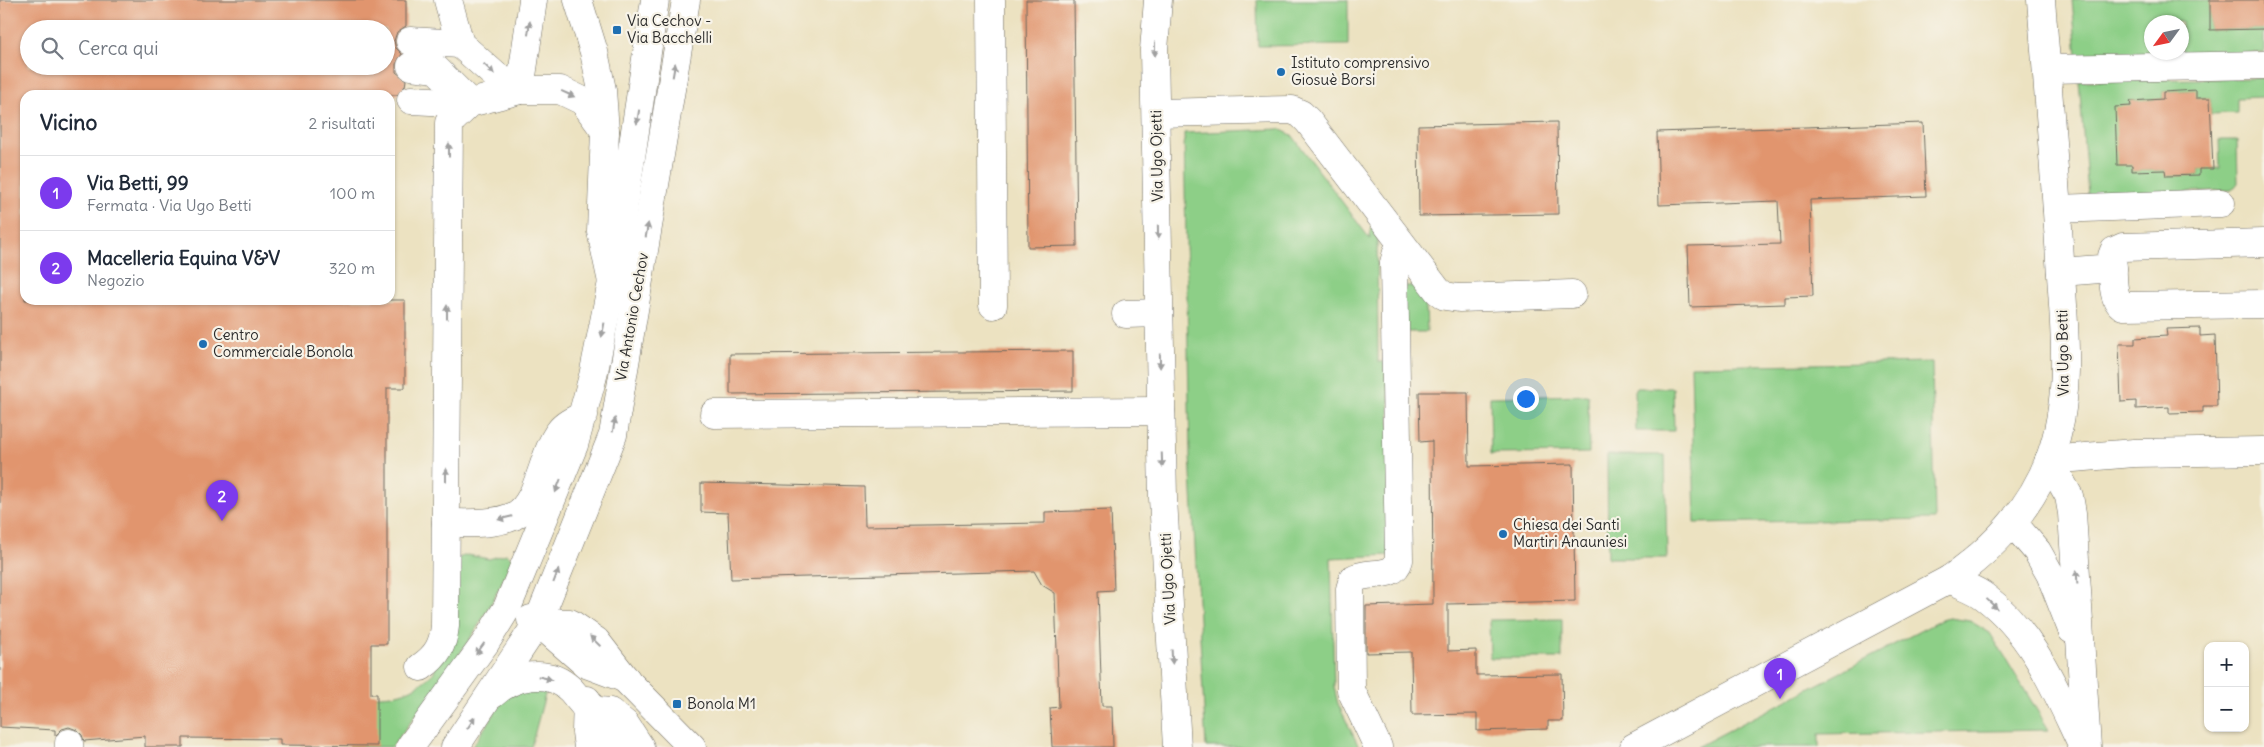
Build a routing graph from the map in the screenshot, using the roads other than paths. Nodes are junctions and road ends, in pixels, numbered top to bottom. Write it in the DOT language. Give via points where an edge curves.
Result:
graph roads {
  1 [pos="448,0"];
  2 [pos="533,0"];
  3 [pos="578,0"];
  4 [pos="655,0"];
  5 [pos="686,0"];
  6 [pos="991,0"];
  7 [pos="1158,0"];
  8 [pos="2041,0"];
  9 [pos="460,44"];
  10 [pos="2264,65"];
  11 [pos="2047,69"];
  12 [pos="520,90"];
  13 [pos="411,100"];
  14 [pos="470,103"];
  15 [pos="1156,113"];
  16 [pos="605,131"];
  17 [pos="2221,203"];
  18 [pos="2057,209"];
  19 [pos="2264,244"];
  20 [pos="1402,245"];
  21 [pos="2113,268"];
  22 [pos="2061,272"];
  23 [pos="612,282"];
  24 [pos="1572,294"];
  25 [pos="2264,304"];
  26 [pos="994,306"];
  27 [pos="1159,313"];
  28 [pos="1126,314"];
  29 [pos="1161,411"];
  30 [pos="714,414"];
  31 [pos="584,415"];
  32 [pos="2264,451"];
  33 [pos="2049,460"];
  34 [pos="446,523"];
  35 [pos="2012,523"];
  36 [pos="1950,579"];
  37 [pos="507,608"];
  38 [pos="538,622"];
  39 [pos="2080,660"];
  40 [pos="586,664"];
  41 [pos="421,667"];
  42 [pos="626,679"];
  43 [pos="486,700"];
  44 [pos="588,710"];
  45 [pos="410,747"];
  46 [pos="455,747"];
  47 [pos="588,747"];
  48 [pos="611,747"];
  49 [pos="640,747"];
  50 [pos="692,747"];
  51 [pos="1177,747"];
  52 [pos="1378,747"];
  53 [pos="1634,747"];
  54 [pos="2085,747"];
  1 -- 9 [label="street"];
  12 -- 2 [label="street, one-way"];
  3 -- 16 [label="street, Via Antonio Cechov" via="602,90"];
  4 -- 23 [label="street, Via Antonio Cechov, one-way"];
  38 -- 5 [label="street, Via Antonio Cechov, one-way" via="612,435"];
  6 -- 26 [label="street"];
  7 -- 15 [label="street, Via Ugo Ojetti, one-way" via="1154,50"];
  8 -- 11 [label="street, Via Ugo Betti"];
  9 -- 12 [label="street, one-way" via="496,76"];
  9 -- 14 [label="street" via="411,53 436,69"];
  10 -- 11 [label="street"];
  11 -- 18 [label="street, Via Ugo Betti"];
  12 -- 14 [label="street"];
  12 -- 16 [label="street, one-way" via="560,90 583,101"];
  13 -- 14 [label="street"];
  34 -- 14 [label="street, one-way" via="449,123"];
  15 -- 20 [label="street" via="1283,109 1300,114"];
  15 -- 27 [label="street, Via Ugo Ojetti, one-way"];
  16 -- 23 [label="street, Via Antonio Cechov" via="601,231"];
  17 -- 18 [label="street"];
  18 -- 22 [label="street, Via Ugo Betti"];
  19 -- 21 [label="street" via="2123,247 2114,252"];
  20 -- 24 [label="street" via="1431,285 1445,296"];
  20 -- 52 [label="street" via="1396,252 1394,263 1399,560 1390,572 1358,576 1350,583 1351,683 1354,698"];
  21 -- 22 [label="street"];
  21 -- 25 [label="street" via="2115,295 2123,306"];
  22 -- 33 [label="street, Via Ugo Betti" via="2065,384 2059,426"];
  23 -- 31 [label="street, Via Antonio Cechov, one-way"];
  27 -- 28 [label="street"];
  27 -- 29 [label="street, Via Ugo Ojetti, one-way"];
  29 -- 30 [label="street"];
  29 -- 51 [label="street, Via Ugo Ojetti, one-way"];
  31 -- 34 [label="street, one-way" via="564,426 556,437 529,502 520,512 503,519"];
  31 -- 37 [label="street, Via Antonio Cechov, one-way" via="555,495"];
  32 -- 33 [label="street" via="2134,453"];
  33 -- 35 [label="street, Via Ugo Betti" via="2027,503"];
  39 -- 33 [label="street, one-way" via="2072,513 2069,496"];
  34 -- 41 [label="street" via="444,638 435,656"];
  35 -- 36 [label="street, Via Ugo Betti" via="1991,547"];
  35 -- 39 [label="street" via="2037,551 2050,574"];
  36 -- 53 [label="street, Via Ugo Betti"];
  36 -- 54 [label="street, one-way" via="1984,596 2017,627 2046,671"];
  37 -- 38 [label="street"];
  37 -- 45 [label="street, Via Antonio Cechov, one-way"];
  38 -- 40 [label="street"];
  42 -- 38 [label="street, one-way" via="596,640 580,629 570,623"];
  38 -- 43 [label="street, Via Antonio Cechov"];
  39 -- 54 [label="street"];
  40 -- 42 [label="street"];
  40 -- 44 [label="street"];
  42 -- 50 [label="street"];
  43 -- 44 [label="street, one-way" via="514,680 542,676 570,689"];
  46 -- 43 [label="street, Via Antonio Cechov, one-way"];
  44 -- 47 [label="street"];
  44 -- 48 [label="street" via="606,731"];
  44 -- 49 [label="street" via="610,712 626,724"];
}
